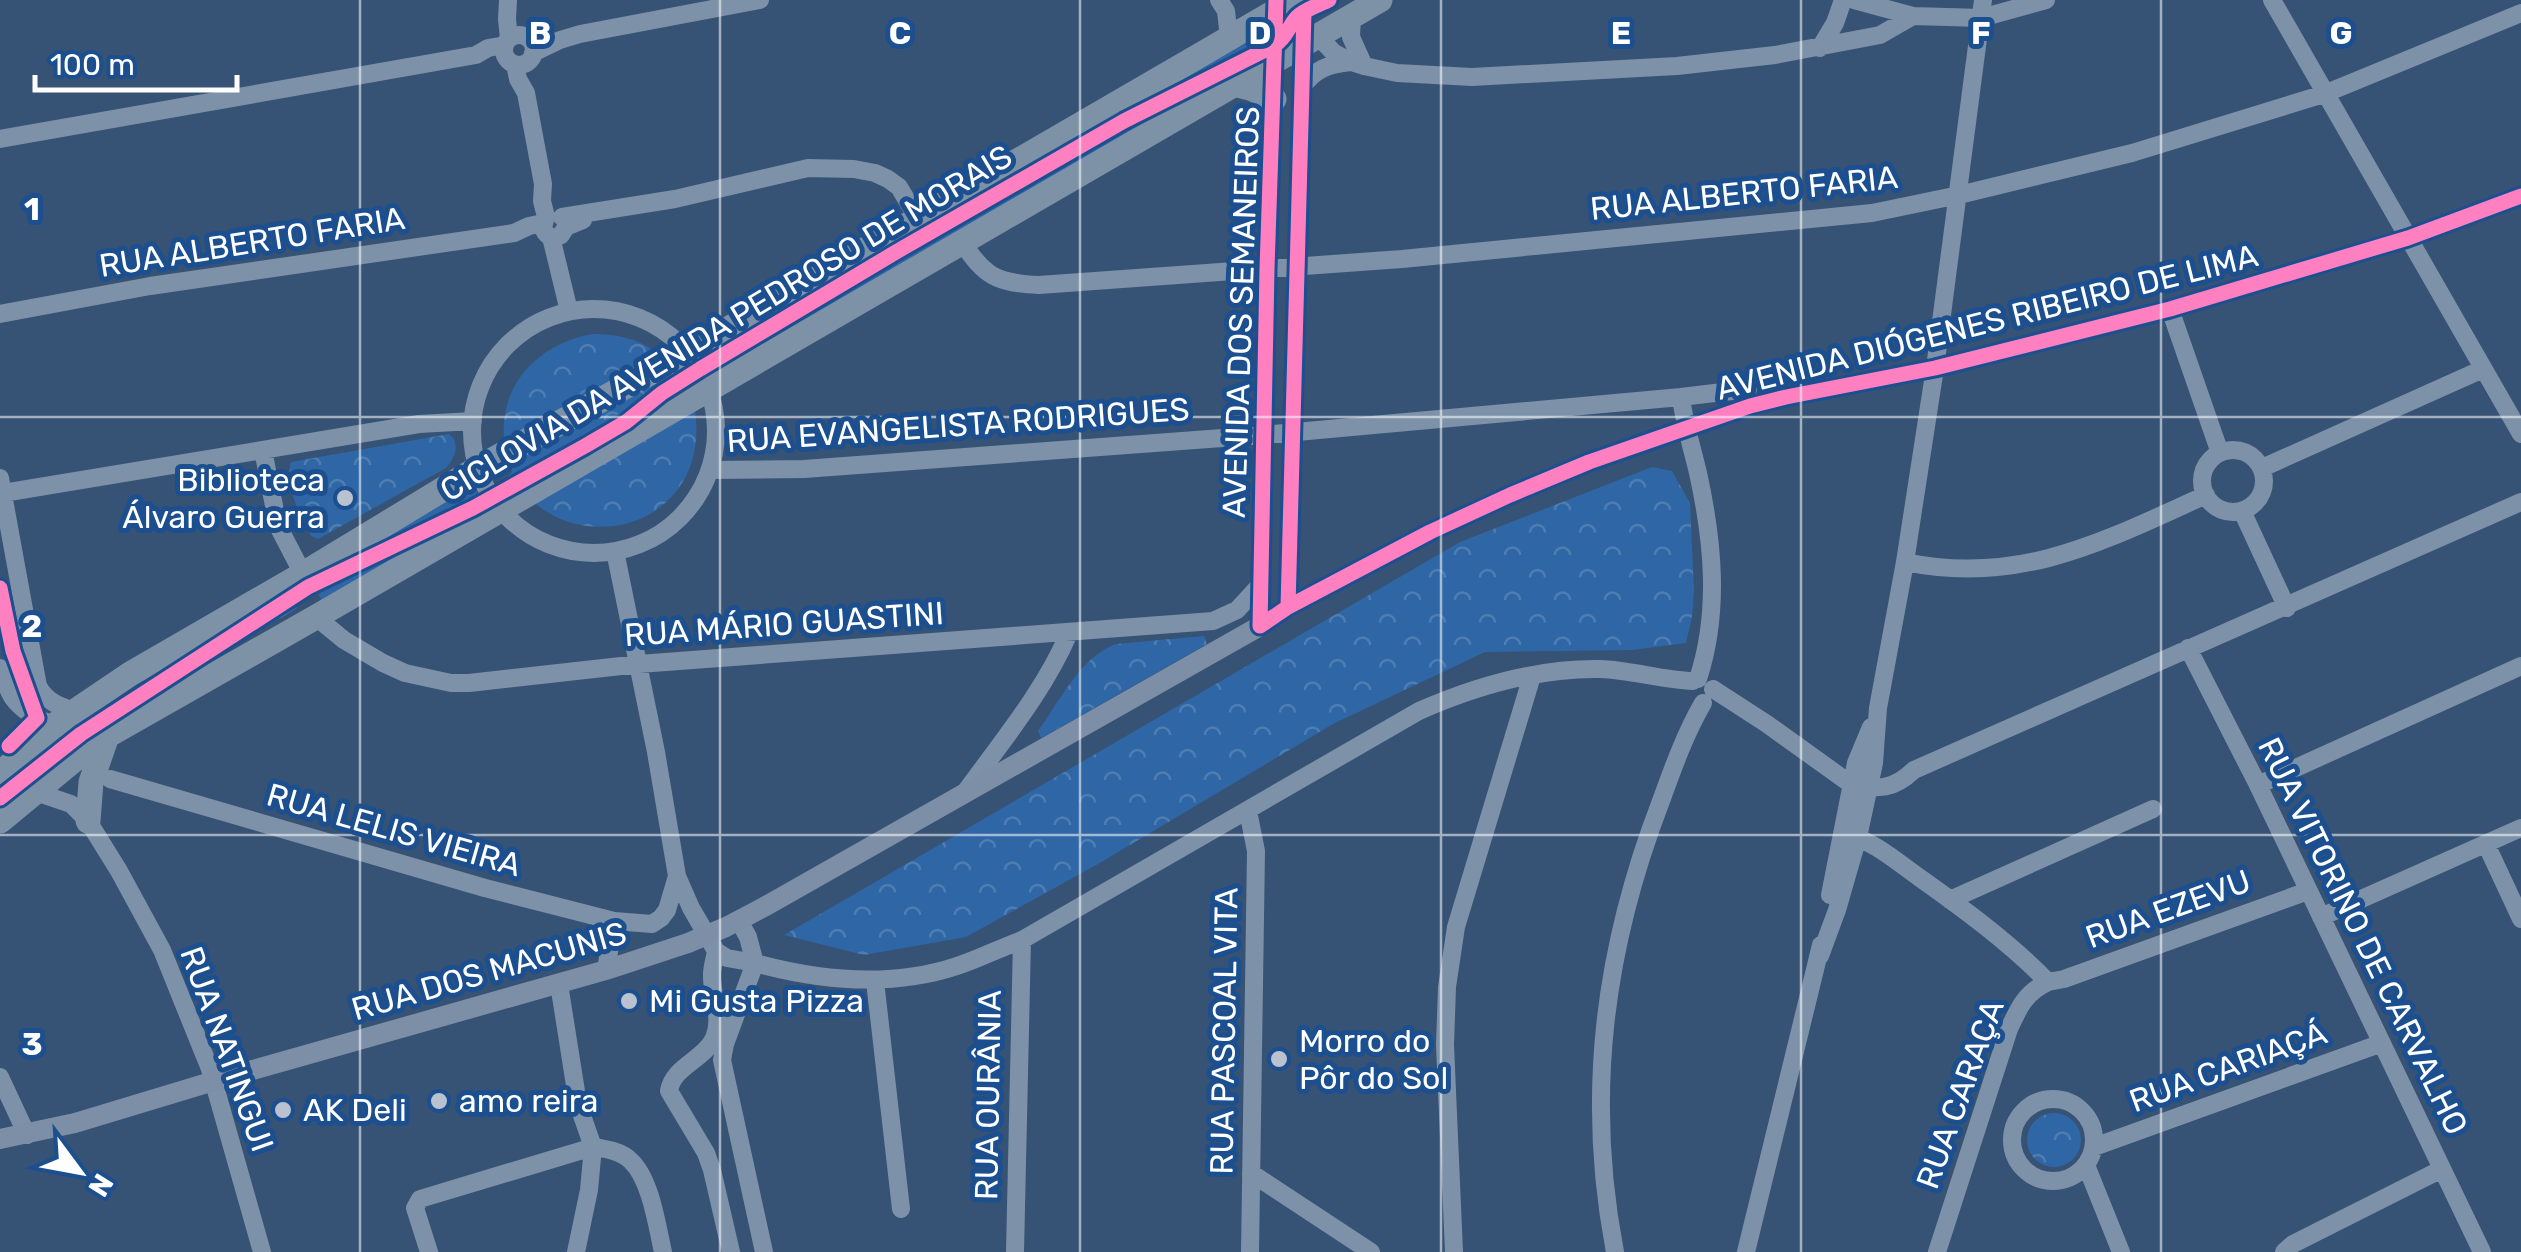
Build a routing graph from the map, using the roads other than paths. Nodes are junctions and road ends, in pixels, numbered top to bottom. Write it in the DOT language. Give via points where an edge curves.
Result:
graph roads {
  1 [pos="760,0"];
  2 [pos="1219,0"];
  3 [pos="1305,0"];
  4 [pos="1380,0"];
  5 [pos="1842,0"];
  6 [pos="1854,0"];
  7 [pos="2046,0"];
  8 [pos="2272,0"];
  9 [pos="509,2"];
  10 [pos="1282,4"];
  11 [pos="1982,9"];
  12 [pos="2521,12"];
  13 [pos="1352,16"];
  14 [pos="1913,16"];
  15 [pos="1229,38"];
  16 [pos="1310,40"];
  17 [pos="1820,48"];
  18 [pos="519,50"];
  19 [pos="1275,61"];
  20 [pos="1357,64"];
  21 [pos="1234,84"];
  22 [pos="1301,93"];
  23 [pos="2324,94"];
  24 [pos="1274,99"];
  25 [pos="0,139"];
  26 [pos="1959,196"];
  27 [pos="2521,196"];
  28 [pos="918,218"];
  29 [pos="554,226"];
  30 [pos="2408,238"];
  31 [pos="962,242"];
  32 [pos="1296,267"];
  33 [pos="1267,269"];
  34 [pos="2170,310"];
  35 [pos="569,311"];
  36 [pos="0,314"];
  37 [pos="688,352"];
  38 [pos="1936,368"];
  39 [pos="2483,369"];
  40 [pos="709,388"];
  41 [pos="1748,389"];
  42 [pos="1681,397"];
  43 [pos="473,421"];
  44 [pos="1686,429"];
  45 [pos="1292,432"];
  46 [pos="2521,434"];
  47 [pos="1263,436"];
  48 [pos="263,450"];
  49 [pos="2220,453"];
  50 [pos="478,468"];
  51 [pos="2262,468"];
  52 [pos="710,470"];
  53 [pos="2,485"];
  54 [pos="2206,495"];
  55 [pos="2521,502"];
  56 [pos="500,509"];
  57 [pos="2242,511"];
  58 [pos="615,551"];
  59 [pos="1905,562"];
  60 [pos="303,574"];
  61 [pos="1260,585"];
  62 [pos="1288,607"];
  63 [pos="2287,608"];
  64 [pos="316,617"];
  65 [pos="1260,626"];
  66 [pos="1069,633"];
  67 [pos="2188,648"];
  68 [pos="639,664"];
  69 [pos="2521,666"];
  70 [pos="0,668"];
  71 [pos="1532,676"];
  72 [pos="1701,688"];
  73 [pos="182,692"];
  74 [pos="64,717"];
  75 [pos="107,736"];
  76 [pos="1820,762"];
  77 [pos="1865,763"];
  78 [pos="1914,770"];
  79 [pos="0,777"];
  80 [pos="110,779"];
  81 [pos="1860,786"];
  82 [pos="2258,786"];
  83 [pos="36,791"];
  84 [pos="966,791"];
  85 [pos="2153,809"];
  86 [pos="1248,811"];
  87 [pos="0,821"];
  88 [pos="88,821"];
  89 [pos="2521,828"];
  90 [pos="1850,835"];
  91 [pos="2486,844"];
  92 [pos="677,876"];
  93 [pos="2308,891"];
  94 [pos="1950,900"];
  95 [pos="2322,917"];
  96 [pos="2521,919"];
  97 [pos="614,921"];
  98 [pos="739,921"];
  99 [pos="1022,940"];
  100 [pos="712,943"];
  101 [pos="756,963"];
  102 [pos="606,970"];
  103 [pos="875,981"];
  104 [pos="2048,982"];
  105 [pos="559,984"];
  106 [pos="2382,1043"];
  107 [pos="0,1077"];
  108 [pos="214,1081"];
  109 [pos="1984,1107"];
  110 [pos="2014,1128"];
  111 [pos="27,1135"];
  112 [pos="0,1139"];
  113 [pos="593,1147"];
  114 [pos="2094,1147"];
  115 [pos="744,1162"];
  116 [pos="2086,1165"];
  117 [pos="2442,1169"];
  118 [pos="712,1170"];
  119 [pos="1251,1173"];
  120 [pos="901,1210"];
  121 [pos="262,1252"];
  122 [pos="429,1252"];
  123 [pos="576,1252"];
  124 [pos="664,1252"];
  125 [pos="731,1252"];
  126 [pos="764,1252"];
  127 [pos="1015,1252"];
  128 [pos="1250,1252"];
  129 [pos="1371,1252"];
  130 [pos="1454,1252"];
  131 [pos="1615,1252"];
  132 [pos="1746,1252"];
  133 [pos="1936,1252"];
  134 [pos="2120,1252"];
  135 [pos="2284,1252"];
  136 [pos="2482,1252"];
  1 -- 18 [label="street" via="546,38"];
  2 -- 15 [label="street"];
  3 -- 16 [label="street, AVENIDA DOS SEMANEIROS"];
  4 -- 13 [label="highway"];
  5 -- 17 [label="street"];
  6 -- 14 [label="street"];
  7 -- 11 [label="street"];
  8 -- 23 [label="street"];
  9 -- 18 [label="street" via="507,19"];
  10 -- 15 [label="highway"];
  10 -- 19 [label="street, AVENIDA DOS SEMANEIROS"];
  11 -- 14 [label="street"];
  11 -- 26 [label="street"];
  12 -- 23 [label="street, RUA ALBERTO FARIA"];
  13 -- 16 [label="highway"];
  13 -- 20 [label="street"];
  14 -- 17 [label="street" via="1880,35"];
  15 -- 28 [label="highway"];
  16 -- 19 [label="highway"];
  16 -- 20 [label="street"];
  16 -- 22 [label="street, AVENIDA DOS SEMANEIROS"];
  17 -- 20 [label="street" via="1544,74 1428,76"];
  18 -- 25 [label="street"];
  18 -- 29 [label="street" via="518,79"];
  19 -- 21 [label="highway"];
  19 -- 24 [label="street, AVENIDA DOS SEMANEIROS"];
  20 -- 22 [label="street" via="1321,68"];
  21 -- 24 [label="highway"];
  21 -- 31 [label="highway"];
  22 -- 24 [label="street, AVENIDA DOS SEMANEIROS"];
  22 -- 32 [label="street, AVENIDA DOS SEMANEIROS"];
  23 -- 26 [label="street, RUA ALBERTO FARIA" via="2132,153"];
  23 -- 30 [label="street"];
  24 -- 33 [label="street, AVENIDA DOS SEMANEIROS"];
  26 -- 32 [label="street, RUA ALBERTO FARIA" via="1872,213"];
  26 -- 38 [label="street"];
  27 -- 30 [label="main road, AVENIDA DIÓGENES RIBEIRO DE LIMA"];
  28 -- 29 [label="street, RUA ALBERTO FARIA" via="888,178 808,168 580,213"];
  28 -- 37 [label="highway"];
  29 -- 35 [label="street"];
  29 -- 36 [label="street, RUA ALBERTO FARIA"];
  30 -- 34 [label="main road, AVENIDA DIÓGENES RIBEIRO DE LIMA"];
  30 -- 39 [label="street"];
  31 -- 33 [label="street, RUA ALBERTO FARIA" via="978,268 1014,284"];
  31 -- 40 [label="highway"];
  32 -- 33 [label="street, RUA ALBERTO FARIA"];
  32 -- 45 [label="street, AVENIDA DOS SEMANEIROS"];
  33 -- 47 [label="street, AVENIDA DOS SEMANEIROS"];
  34 -- 38 [label="main road, AVENIDA DIÓGENES RIBEIRO DE LIMA"];
  34 -- 49 [label="street"];
  35 -- 37 [label="street" via="639,317"];
  35 -- 43 [label="street" via="535,324 499,356"];
  37 -- 40 [label="street"];
  37 -- 50 [label="highway"];
  38 -- 44 [label="main road, AVENIDA DIÓGENES RIBEIRO DE LIMA" via="1786,396"];
  38 -- 59 [label="street"];
  39 -- 46 [label="street"];
  39 -- 51 [label="street"];
  40 -- 52 [label="street" via="716,415"];
  40 -- 56 [label="highway"];
  41 -- 42 [label="street, RUA EVANGELISTA RODRIGUES"];
  42 -- 44 [label="street"];
  42 -- 45 [label="street, RUA EVANGELISTA RODRIGUES"];
  43 -- 48 [label="street"];
  43 -- 50 [label="street"];
  44 -- 62 [label="main road, AVENIDA DIÓGENES RIBEIRO DE LIMA" via="1510,495"];
  44 -- 72 [label="street" via="1712,556"];
  45 -- 47 [label="street, RUA EVANGELISTA RODRIGUES"];
  45 -- 62 [label="street, AVENIDA DOS SEMANEIROS"];
  47 -- 52 [label="street, RUA EVANGELISTA RODRIGUES"];
  47 -- 61 [label="street, AVENIDA DOS SEMANEIROS"];
  48 -- 53 [label="street"];
  48 -- 60 [label="street" via="278,526"];
  49 -- 51 [label="street" via="2244,452"];
  49 -- 54 [label="street" via="2206,466"];
  50 -- 56 [label="street"];
  50 -- 60 [label="highway"];
  51 -- 57 [label="street" via="2262,494"];
  52 -- 58 [label="street" via="673,523"];
  53 -- 74 [label="street" via="38,686"];
  54 -- 57 [label="street" via="2225,511"];
  54 -- 59 [label="street" via="2102,542 2043,560 1956,570"];
  55 -- 63 [label="street"];
  56 -- 58 [label="street" via="540,541 590,553"];
  56 -- 64 [label="highway"];
  57 -- 63 [label="street"];
  58 -- 68 [label="street"];
  59 -- 77 [label="street"];
  60 -- 73 [label="highway" via="305,611 212,665"];
  60 -- 74 [label="highway"];
  61 -- 65 [label="street, AVENIDA DOS SEMANEIROS"];
  61 -- 66 [label="street, RUA MÁRIO GUASTINI" via="1237,610 1214,620"];
  62 -- 65 [label="main road, AVENIDA DIÓGENES RIBEIRO DE LIMA"];
  63 -- 67 [label="street"];
  64 -- 68 [label="street, RUA MÁRIO GUASTINI" via="383,663 452,683"];
  64 -- 73 [label="highway"];
  65 -- 84 [label="main road, RUA DOS MACUNIS"];
  66 -- 68 [label="street, RUA MÁRIO GUASTINI"];
  66 -- 84 [label="street, RUA DOS MACUNIS" via="1041,687"];
  67 -- 78 [label="street"];
  67 -- 82 [label="street, RUA VITORINO DE CARVALHO"];
  68 -- 92 [label="street"];
  69 -- 82 [label="street"];
  70 -- 74 [label="street" via="14,700 29,714"];
  71 -- 72 [label="street" via="1604,669"];
  71 -- 86 [label="street" via="1457,694 1419,712"];
  71 -- 130 [label="street" via="1456,927 1447,988"];
  72 -- 76 [label="street"];
  72 -- 131 [label="street" via="1639,862 1610,982 1600,1120"];
  73 -- 75 [label="highway"];
  74 -- 75 [label="street" via="81,734"];
  74 -- 79 [label="highway"];
  75 -- 83 [label="highway"];
  75 -- 88 [label="highway"];
  76 -- 77 [label="street"];
  76 -- 81 [label="street"];
  77 -- 78 [label="street"];
  77 -- 81 [label="street"];
  78 -- 81 [label="street" via="1894,786"];
  79 -- 83 [label="street"];
  80 -- 97 [label="street, RUA LELIS VIEIRA"];
  81 -- 90 [label="street"];
  82 -- 93 [label="street, RUA VITORINO DE CARVALHO"];
  83 -- 87 [label="highway"];
  83 -- 88 [label="street" via="67,801"];
  84 -- 98 [label="main road, RUA DOS MACUNIS"];
  85 -- 94 [label="street"];
  86 -- 99 [label="street"];
  86 -- 119 [label="street, RUA PASCOAL VITA" via="1256,850"];
  88 -- 108 [label="street, RUA NATINGUI" via="162,950"];
  89 -- 91 [label="street"];
  90 -- 94 [label="street, RUA CARAÇA"];
  90 -- 132 [label="street"];
  91 -- 95 [label="street"];
  91 -- 96 [label="street"];
  92 -- 97 [label="street, RUA LELIS VIEIRA" via="662,918 652,924"];
  92 -- 100 [label="street"];
  93 -- 95 [label="street, RUA VITORINO DE CARVALHO"];
  93 -- 104 [label="street, RUA EZEVU"];
  94 -- 104 [label="street, RUA CARAÇA"];
  95 -- 106 [label="street, RUA VITORINO DE CARVALHO"];
  97 -- 102 [label="street"];
  98 -- 100 [label="main road, RUA DOS MACUNIS"];
  98 -- 101 [label="street"];
  99 -- 103 [label="street" via="955,967"];
  99 -- 127 [label="street, RUA OURÂNIA"];
  100 -- 101 [label="street" via="727,958"];
  100 -- 102 [label="main road, RUA DOS MACUNIS"];
  100 -- 118 [label="street" via="714,1037 671,1080 669,1091"];
  101 -- 103 [label="street"];
  101 -- 115 [label="street" via="722,1053"];
  102 -- 105 [label="main road, RUA DOS MACUNIS"];
  103 -- 120 [label="street"];
  104 -- 109 [label="street, RUA CARAÇA" via="2034,988 2016,1014"];
  105 -- 108 [label="main road, RUA DOS MACUNIS"];
  105 -- 113 [label="street" via="578,1104"];
  106 -- 114 [label="street, RUA CARIAÇÁ"];
  106 -- 117 [label="street, RUA VITORINO DE CARVALHO"];
  107 -- 111 [label="street"];
  108 -- 111 [label="main road, RUA DOS MACUNIS"];
  108 -- 121 [label="street, RUA NATINGUI"];
  109 -- 110 [label="street"];
  109 -- 133 [label="street, RUA CARAÇA"];
  110 -- 114 [label="street" via="2034,1104 2063,1100 2088,1117"];
  110 -- 116 [label="street" via="2014,1153 2029,1174 2066,1180"];
  111 -- 112 [label="main road, RUA DOS MACUNIS"];
  113 -- 122 [label="street" via="420,1199 415,1208"];
  113 -- 123 [label="street"];
  113 -- 124 [label="street" via="634,1164"];
  114 -- 116 [label="street"];
  115 -- 118 [label="street"];
  115 -- 126 [label="street"];
  116 -- 134 [label="street"];
  117 -- 135 [label="street"];
  117 -- 136 [label="street, RUA VITORINO DE CARVALHO"];
  118 -- 125 [label="street"];
  119 -- 128 [label="street, RUA PASCOAL VITA"];
  119 -- 129 [label="street"];
}
